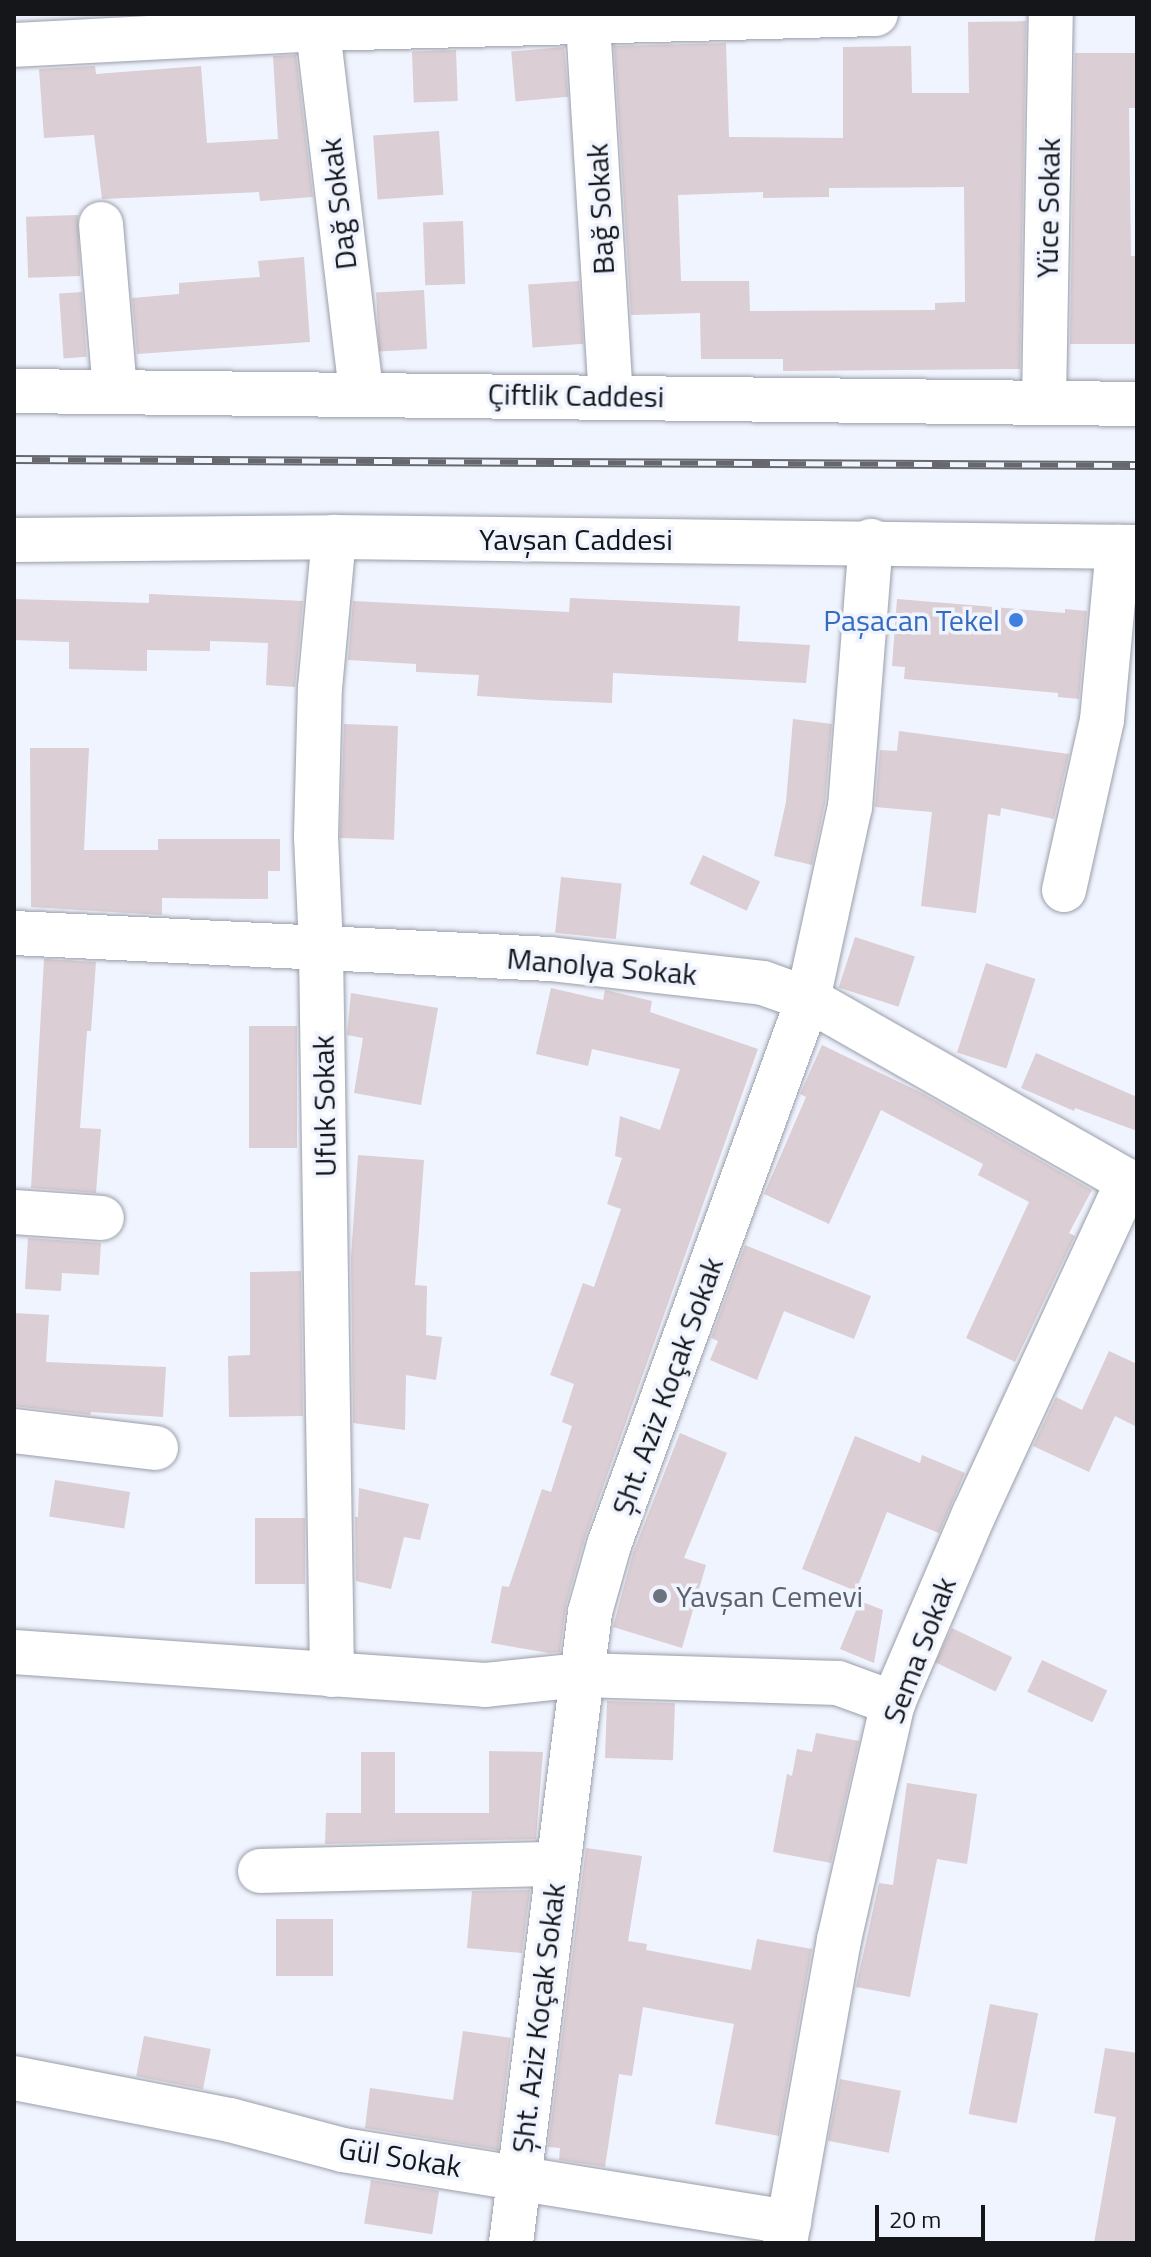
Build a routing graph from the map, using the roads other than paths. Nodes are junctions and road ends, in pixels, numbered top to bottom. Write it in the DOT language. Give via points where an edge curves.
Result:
graph roads {
  1 [pos="876,14"];
  2 [pos="1051,14"];
  3 [pos="802,16"];
  4 [pos="317,22"];
  5 [pos="588,23"];
  6 [pos="14,45"];
  7 [pos="101,224"];
  8 [pos="14,391"];
  9 [pos="115,391"];
  10 [pos="361,393"];
  11 [pos="611,395"];
  12 [pos="1044,402"];
  13 [pos="1137,404"];
  14 [pos="334,537"];
  15 [pos="14,540"];
  16 [pos="871,541"];
  17 [pos="1128,547"];
  18 [pos="1064,890"];
  19 [pos="14,933"];
  20 [pos="321,947"];
  21 [pos="808,999"];
  22 [pos="1132,1184"];
  23 [pos="14,1212"];
  24 [pos="102,1218"];
  25 [pos="14,1431"];
  26 [pos="156,1448"];
  27 [pos="14,1652"];
  28 [pos="332,1675"];
  29 [pos="582,1675"];
  30 [pos="893,1703"];
  31 [pos="557,1864"];
  32 [pos="260,1871"];
  33 [pos="14,2078"];
  34 [pos="519,2176"];
  35 [pos="787,2232"];
  36 [pos="511,2243"];
  1 -- 3 [label="street"];
  2 -- 12 [label="street, Yüce Sokak"];
  3 -- 5 [label="street"];
  4 -- 5 [label="street"];
  4 -- 6 [label="street"];
  4 -- 10 [label="street, Dağ Sokak"];
  5 -- 11 [label="street, Bağ Sokak"];
  7 -- 9 [label="street"];
  8 -- 9 [label="street, Çiftlik Caddesi"];
  9 -- 10 [label="street, Çiftlik Caddesi"];
  10 -- 11 [label="street, Çiftlik Caddesi"];
  11 -- 12 [label="street, Çiftlik Caddesi"];
  12 -- 13 [label="street, Çiftlik Caddesi"];
  14 -- 15 [label="street, Yavşan Caddesi"];
  14 -- 16 [label="street, Yavşan Caddesi"];
  14 -- 20 [label="street, Ufuk Sokak" via="320,688 316,836"];
  16 -- 17 [label="street, Yavşan Caddesi"];
  16 -- 21 [label="street, Şht. Aziz Koçak Sokak" via="850,807"];
  17 -- 18 [label="street" via="1102,720"];
  19 -- 20 [label="street, Manolya Sokak"];
  20 -- 21 [label="street, Manolya Sokak" via="661,969 763,983"];
  20 -- 28 [label="street, Ufuk Sokak"];
  21 -- 22 [label="street, Manolya Sokak"];
  21 -- 29 [label="street, Şht. Aziz Koçak Sokak" via="609,1545 590,1612"];
  22 -- 30 [label="street, Sema Sokak" via="974,1514"];
  23 -- 24 [label="street"];
  25 -- 26 [label="street"];
  27 -- 28 [label="street"];
  28 -- 29 [label="street" via="485,1685"];
  29 -- 30 [label="street" via="838,1683"];
  29 -- 31 [label="street, Şht. Aziz Koçak Sokak"];
  30 -- 35 [label="street, Sema Sokak" via="839,1940"];
  31 -- 32 [label="street"];
  31 -- 34 [label="street, Şht. Aziz Koçak Sokak"];
  33 -- 34 [label="street, Gül Sokak" via="230,2120 343,2150"];
  34 -- 35 [label="street, Gül Sokak"];
  34 -- 36 [label="street, Şht. Aziz Koçak Sokak"];
}
